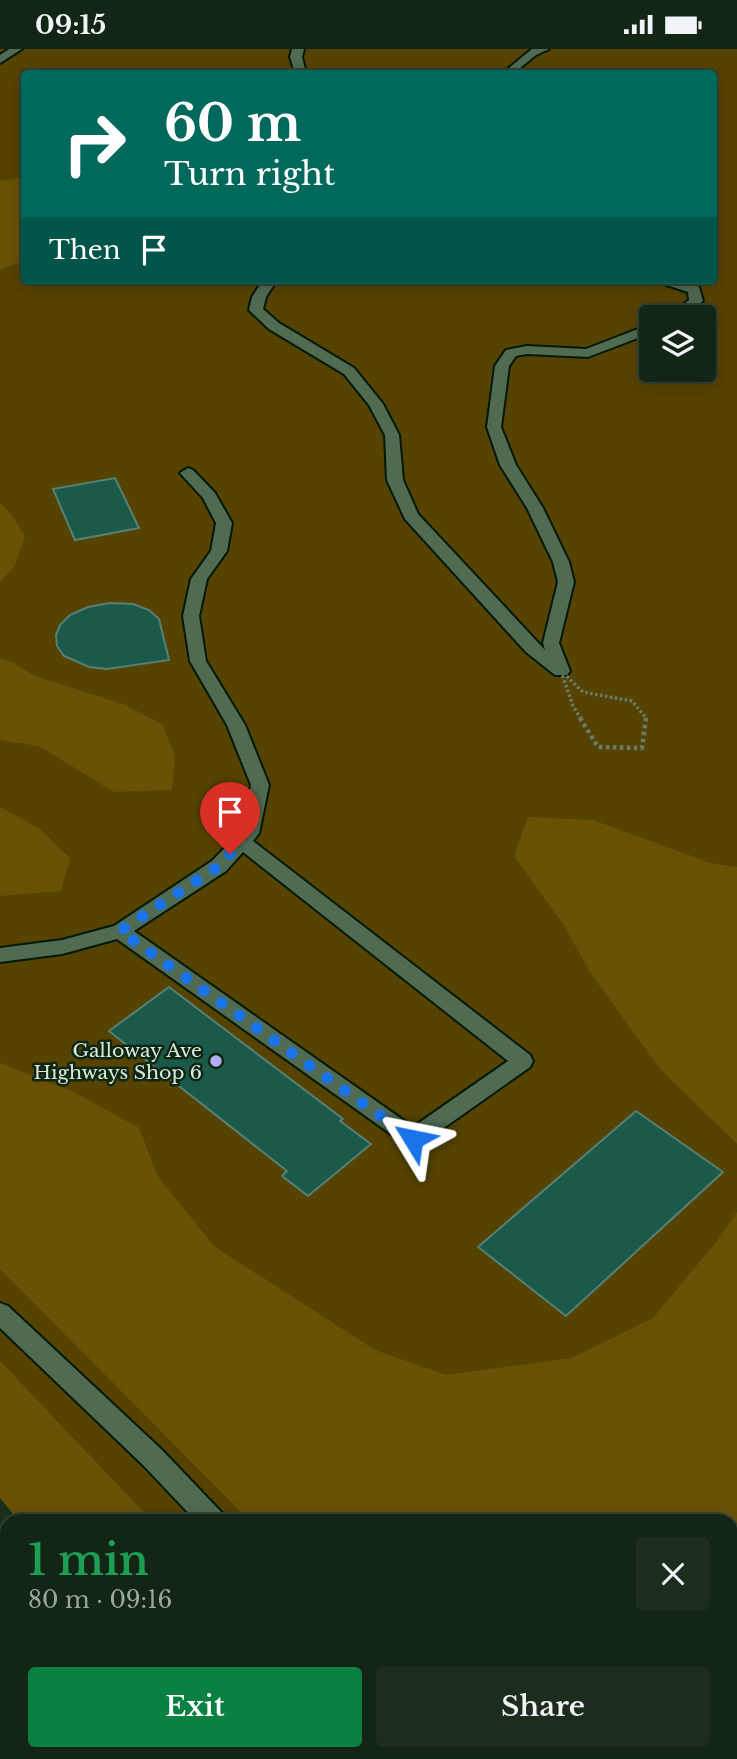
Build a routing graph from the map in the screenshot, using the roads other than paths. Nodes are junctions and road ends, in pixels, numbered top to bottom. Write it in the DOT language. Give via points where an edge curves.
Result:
graph roads {
  1 [pos="16,49"];
  2 [pos="298,49"];
  3 [pos="543,49"];
  4 [pos="0,61"];
  5 [pos="300,70"];
  6 [pos="512,70"];
  7 [pos="267,284"];
  8 [pos="681,284"];
  9 [pos="691,305"];
  10 [pos="639,333"];
  11 [pos="188,473"];
  12 [pos="242,842"];
  13 [pos="120,931"];
  14 [pos="0,955"];
  15 [pos="0,1313"];
  16 [pos="205,1514"];
  1 -- 4 [label="lane"];
  2 -- 5 [label="lane"];
  3 -- 6 [label="lane"];
  7 -- 10 [label="lane" via="257,310 274,326 349,371 376,404 392,435 395,480 411,516 532,647 561,671 551,643 566,582 561,562 508,465 494,427 502,366 511,353 588,353"];
  8 -- 9 [label="lane" via="694,290 696,301"];
  11 -- 12 [label="lane" via="209,496 224,523 219,551 199,579 191,616 198,661 236,725 260,785 250,833"];
  12 -- 13 [label="lane" via="219,866"];
  12 -- 13 [label="lane" via="523,1061 413,1139"];
  13 -- 14 [label="lane" via="62,947"];
  15 -- 16 [label="lane"];
}
